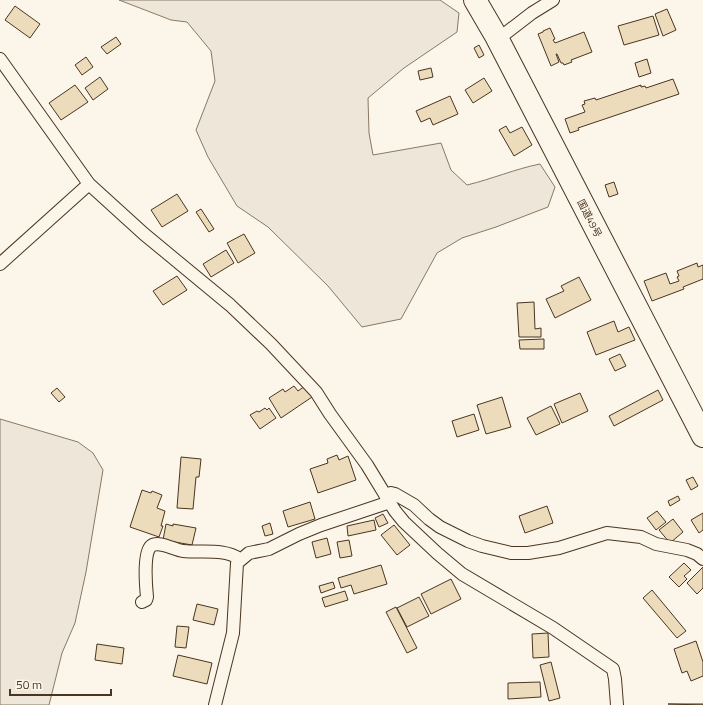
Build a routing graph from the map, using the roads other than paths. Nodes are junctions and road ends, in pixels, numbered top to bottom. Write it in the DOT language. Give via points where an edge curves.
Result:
graph roads {
  1 [pos="475,0"];
  2 [pos="553,0"];
  3 [pos="496,36"];
  4 [pos="0,59"];
  5 [pos="89,184"];
  6 [pos="0,264"];
  7 [pos="703,436"];
  8 [pos="387,498"];
  9 [pos="240,559"];
  10 [pos="703,559"];
  11 [pos="142,602"];
  12 [pos="217,704"];
  13 [pos="617,705"];
  1 -- 3 [label="highway, 国道49号"];
  2 -- 3 [label="street" via="506,33"];
  3 -- 7 [label="highway, 国道49号"];
  4 -- 5 [label="street"];
  5 -- 6 [label="street"];
  5 -- 8 [label="street" via="144,234 230,305 271,344 316,392"];
  8 -- 9 [label="street" via="300,534 278,546 249,553"];
  8 -- 10 [label="street" via="391,493 395,494 414,505 440,527 468,541 511,553 559,548 607,533 641,537 656,544 687,550"];
  8 -- 13 [label="street" via="404,522 462,574 553,628 613,669"];
  9 -- 11 [label="street" via="224,552 183,551 160,544 155,545 148,552 147,597"];
  9 -- 12 [label="street" via="236,569 233,633"];
}
